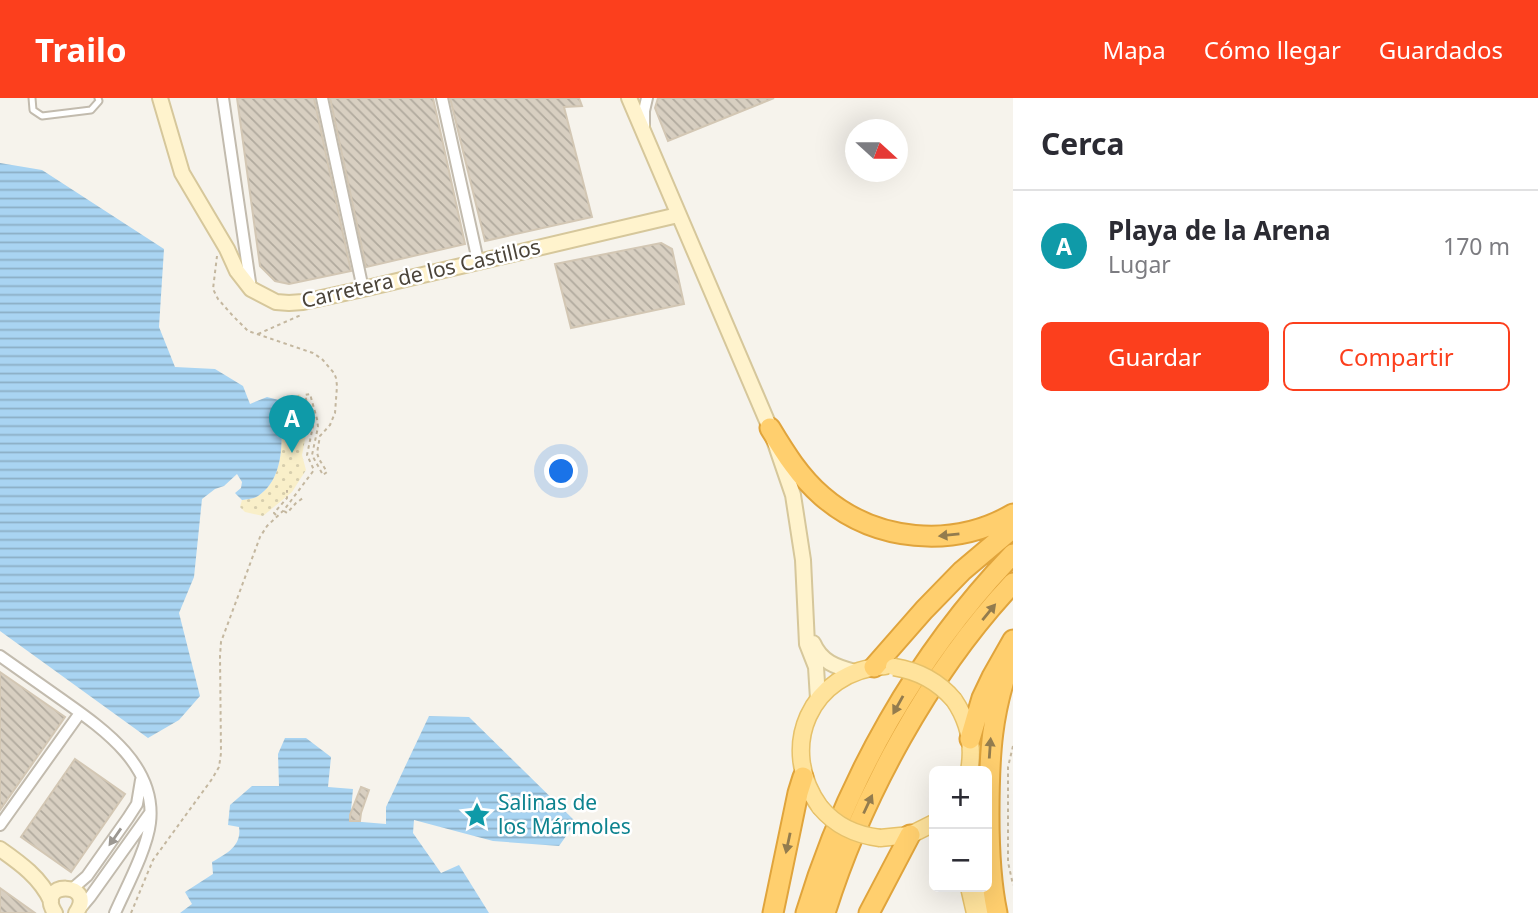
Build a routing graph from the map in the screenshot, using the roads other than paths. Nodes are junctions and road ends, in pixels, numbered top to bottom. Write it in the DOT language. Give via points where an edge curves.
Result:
graph roads {
  1 [pos="32,98"];
  2 [pos="98,98"];
  3 [pos="160,98"];
  4 [pos="223,98"];
  5 [pos="322,98"];
  6 [pos="442,98"];
  7 [pos="629,98"];
  8 [pos="647,98"];
  9 [pos="643,133"];
  10 [pos="678,215"];
  11 [pos="478,261"];
  12 [pos="251,289"];
  13 [pos="363,289"];
  14 [pos="770,428"];
  15 [pos="1013,514"];
  16 [pos="1013,528"];
  17 [pos="1013,554"];
  18 [pos="1013,583"];
  19 [pos="806,629"];
  20 [pos="1013,640"];
  21 [pos="1013,654"];
  22 [pos="0,656"];
  23 [pos="864,670"];
  24 [pos="818,699"];
  25 [pos="80,713"];
  26 [pos="970,739"];
  27 [pos="970,766"];
  28 [pos="142,777"];
  29 [pos="803,777"];
  30 [pos="151,811"];
  31 [pos="0,825"];
  32 [pos="925,830"];
  33 [pos="0,849"];
  34 [pos="19,862"];
  35 [pos="70,889"];
  36 [pos="970,892"];
  37 [pos="983,892"];
  38 [pos="53,909"];
  39 [pos="76,913"];
  40 [pos="115,913"];
  41 [pos="774,913"];
  42 [pos="806,913"];
  43 [pos="825,913"];
  44 [pos="869,913"];
  45 [pos="975,913"];
  46 [pos="989,913"];
  47 [pos="997,913"];
  1 -- 2 [label="lane" via="33,110 42,116 91,110"];
  3 -- 12 [label="main road" via="182,173"];
  4 -- 12 [label="street"];
  5 -- 13 [label="street"];
  6 -- 11 [label="street"];
  7 -- 9 [label="main road"];
  8 -- 9 [label="street"];
  9 -- 10 [label="main road"];
  10 -- 11 [label="main road, Carretera de los Castillos"];
  10 -- 14 [label="main road"];
  11 -- 13 [label="main road, Carretera de los Castillos"];
  12 -- 13 [label="main road, Carretera de los Castillos" via="276,302 303,302"];
  15 -- 14 [label="highway, one-way" via="968,533 945,536 919,536 872,526 822,496"];
  14 -- 19 [label="main road" via="793,495 803,560"];
  16 -- 23 [label="highway" via="961,571"];
  17 -- 42 [label="highway, one-way" via="956,620 903,696 849,799"];
  43 -- 18 [label="highway, one-way" via="893,752 970,634"];
  19 -- 23 [label="main road" via="816,651 832,666"];
  19 -- 24 [label="main road"];
  20 -- 26 [label="highway" via="982,698"];
  47 -- 21 [label="highway, one-way" via="989,868 989,773 995,711"];
  22 -- 25 [label="street"];
  23 -- 24 [label="main road" via="841,679"];
  23 -- 26 [label="main road, bridge" via="894,667 932,680 954,701"];
  24 -- 29 [label="main road" via="801,742"];
  25 -- 28 [label="street" via="113,738"];
  25 -- 31 [label="street"];
  26 -- 27 [label="main road"];
  28 -- 30 [label="street"];
  28 -- 35 [label="street, one-way" via="137,804 87,876"];
  29 -- 32 [label="main road, bridge" via="820,807 842,827 860,835 880,838"];
  29 -- 41 [label="highway, one-way"];
  30 -- 39 [label="street"];
  30 -- 40 [label="street" via="146,839"];
  32 -- 44 [label="highway"];
  33 -- 34 [label="main road"];
  34 -- 35 [label="main road"];
  34 -- 38 [label="main road" via="40,882"];
  35 -- 38 [label="main road" via="55,893"];
  35 -- 39 [label="main road" via="80,900"];
  36 -- 45 [label="main road"];
  37 -- 46 [label="main road"];
}
